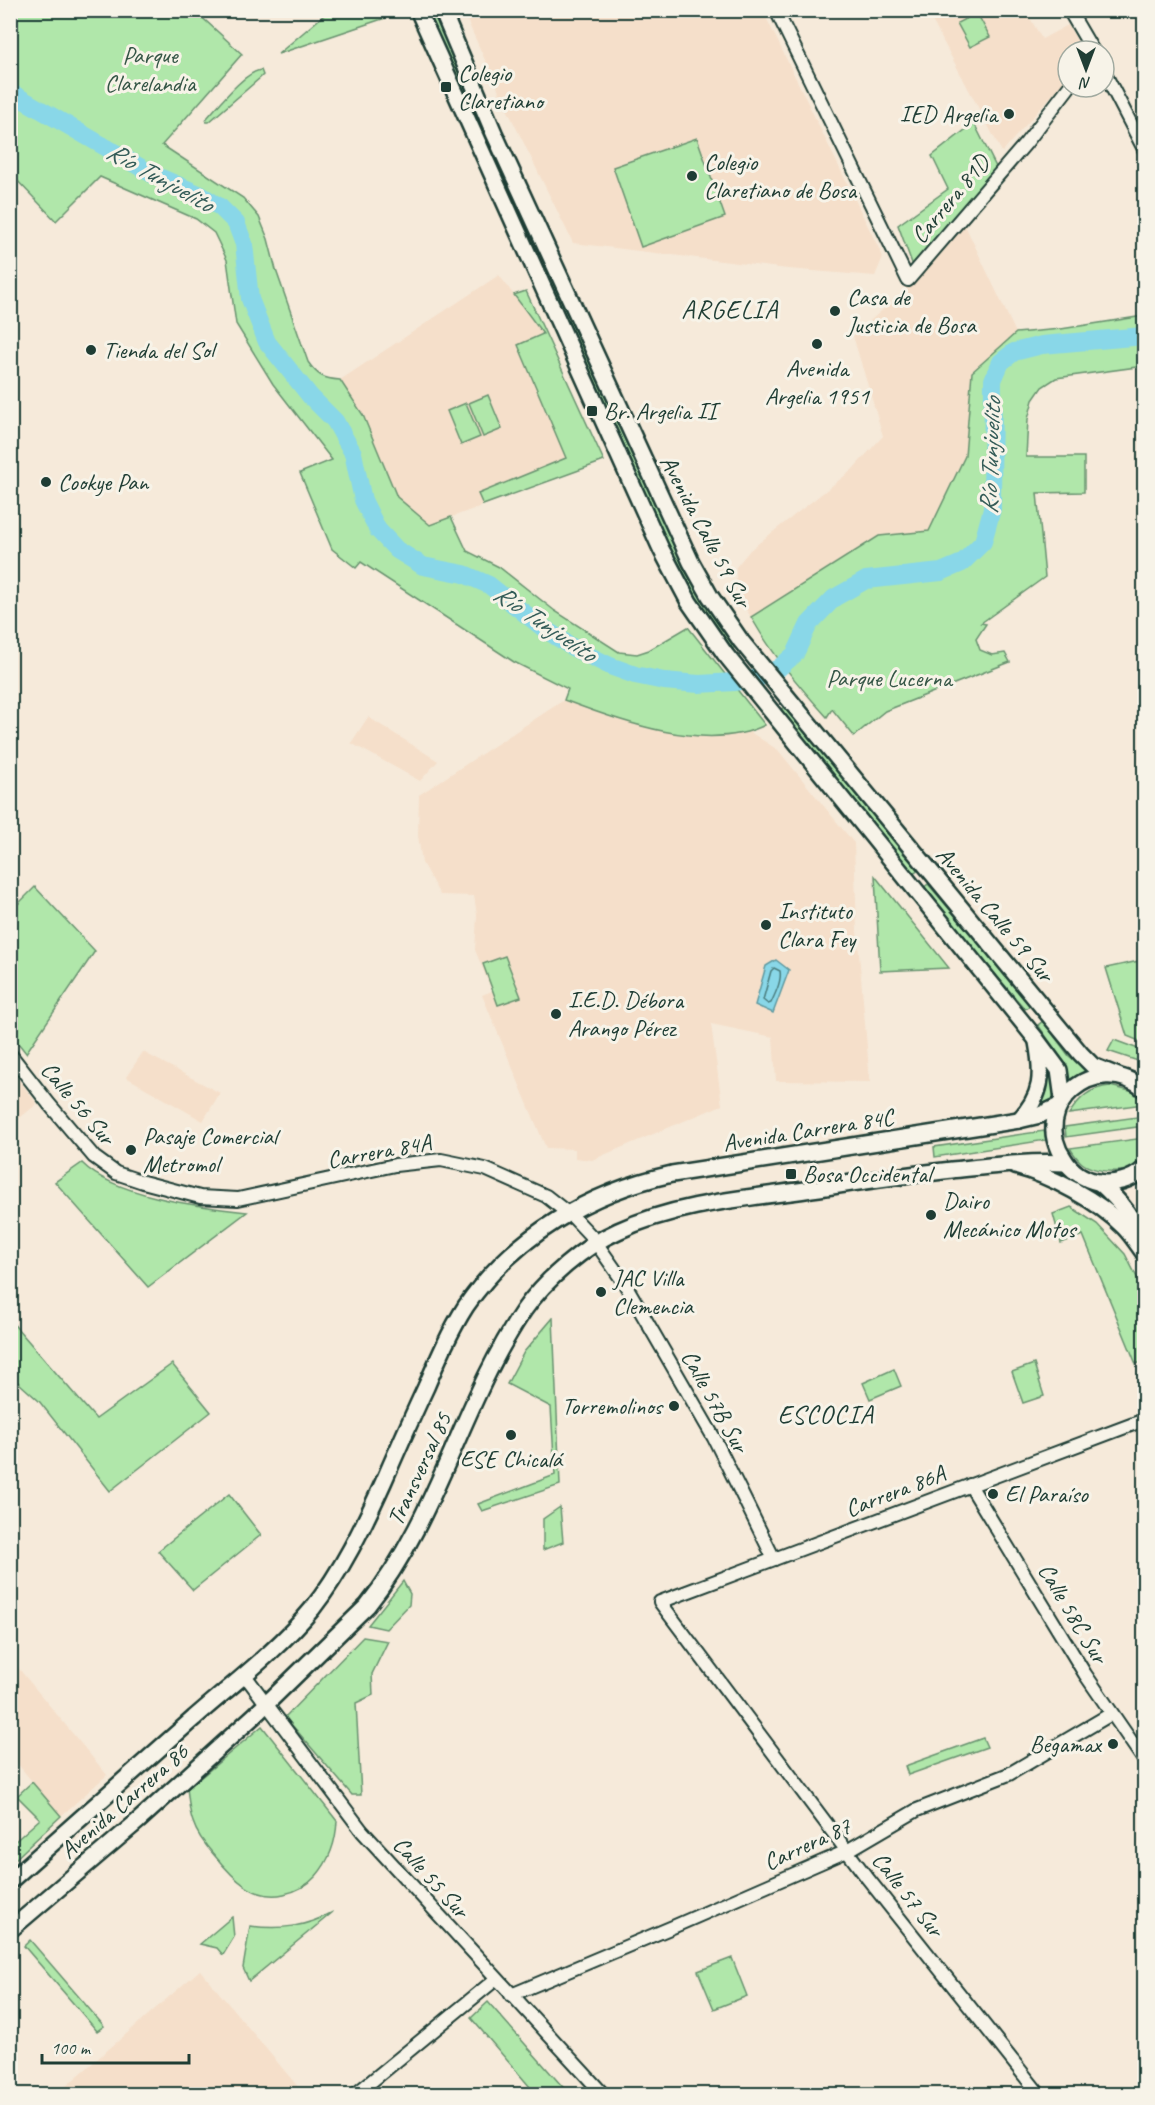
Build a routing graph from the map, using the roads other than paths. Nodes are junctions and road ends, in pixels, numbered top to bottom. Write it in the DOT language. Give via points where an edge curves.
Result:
graph roads {
  1 [pos="418,10"];
  2 [pos="442,10"];
  3 [pos="776,10"];
  4 [pos="1069,10"];
  5 [pos="1086,39"];
  6 [pos="1116,95"];
  7 [pos="1060,99"];
  8 [pos="1067,99"];
  9 [pos="1047,117"];
  10 [pos="1144,149"];
  11 [pos="1036,1039"];
  12 [pos="10,1054"];
  13 [pos="1118,1076"];
  14 [pos="1144,1089"];
  15 [pos="1061,1102"];
  16 [pos="1019,1120"];
  17 [pos="1066,1163"];
  18 [pos="1006,1164"];
  19 [pos="1144,1169"];
  20 [pos="1099,1182"];
  21 [pos="258,1196"];
  22 [pos="567,1212"];
  23 [pos="597,1243"];
  24 [pos="1144,1244"];
  25 [pos="1144,1253"];
  26 [pos="1144,1420"];
  27 [pos="970,1485"];
  28 [pos="774,1559"];
  29 [pos="660,1602"];
  30 [pos="244,1674"];
  31 [pos="267,1705"];
  32 [pos="1111,1714"];
  33 [pos="1144,1760"];
  34 [pos="847,1851"];
  35 [pos="10,1881"];
  36 [pos="10,1930"];
  37 [pos="496,1979"];
  38 [pos="511,1995"];
  39 [pos="356,2094"];
  40 [pos="603,2094"];
  41 [pos="1039,2094"];
  1 -- 11 [label="main road, Avenida Calle 59 Sur" via="661,549 689,602 725,654"];
  2 -- 13 [label="main road, Avenida Calle 59 Sur" via="686,552 710,596 741,641 1081,1054 1093,1066"];
  3 -- 9 [label="street, Carrera 81D" via="908,280"];
  4 -- 5 [label="street"];
  6 -- 10 [label="street"];
  7 -- 9 [label="street, Carrera 81D"];
  8 -- 9 [label="street, Carrera 81D"];
  11 -- 15 [label="main road, Avenida Calle 59 Sur" via="1059,1070"];
  11 -- 16 [label="main road" via="1040,1084 1036,1099"];
  12 -- 21 [label="street, Calle 56 Sur" via="81,1143 116,1173 200,1197"];
  13 -- 14 [label="main road, Avenida Calle 59 Sur"];
  13 -- 15 [label="main road, Avenida Carrera 84C" via="1105,1075 1082,1082"];
  15 -- 16 [label="main road, Avenida Carrera 84C" via="1040,1115"];
  15 -- 17 [label="main road, Avenida Calle 59 Sur" via="1054,1123 1055,1137"];
  16 -- 22 [label="main road, Avenida Carrera 84C" via="672,1174 615,1190"];
  17 -- 18 [label="main road"];
  17 -- 20 [label="main road"];
  18 -- 23 [label="main road" via="889,1177 697,1207 638,1223"];
  18 -- 25 [label="main road" via="1059,1184 1097,1206 1125,1228"];
  19 -- 20 [label="main road" via="1126,1180"];
  20 -- 24 [label="main road" via="1126,1209"];
  21 -- 22 [label="street, Carrera 84A" via="395,1165 441,1160 471,1165 515,1181"];
  22 -- 23 [label="street, Calle 57B Sur"];
  22 -- 30 [label="main road, Transversal 85" via="521,1246 466,1307 439,1356 339,1570 289,1634"];
  23 -- 28 [label="street, Calle 57B Sur" via="714,1438"];
  23 -- 31 [label="main road, Transversal 85" via="565,1267 524,1310 486,1379 410,1544 380,1591"];
  26 -- 27 [label="street, Carrera 86A"];
  27 -- 28 [label="street, Carrera 86A"];
  27 -- 32 [label="street, Calle 58C Sur"];
  28 -- 29 [label="street, Carrera 86A"];
  29 -- 34 [label="street, Calle 57 Sur"];
  30 -- 31 [label="street, Calle 55 Sur"];
  30 -- 35 [label="main road, Avenida Carrera 86"];
  31 -- 36 [label="main road, Avenida Carrera 86"];
  31 -- 37 [label="street, Calle 55 Sur" via="362,1831"];
  32 -- 33 [label="street, Calle 58C Sur"];
  32 -- 34 [label="street, Carrera 87" via="1009,1774 917,1810"];
  34 -- 38 [label="street, Carrera 87"];
  34 -- 41 [label="street, Calle 57 Sur"];
  37 -- 38 [label="street, Calle 55 Sur"];
  37 -- 39 [label="street"];
  38 -- 40 [label="street, Calle 55 Sur"];
}
